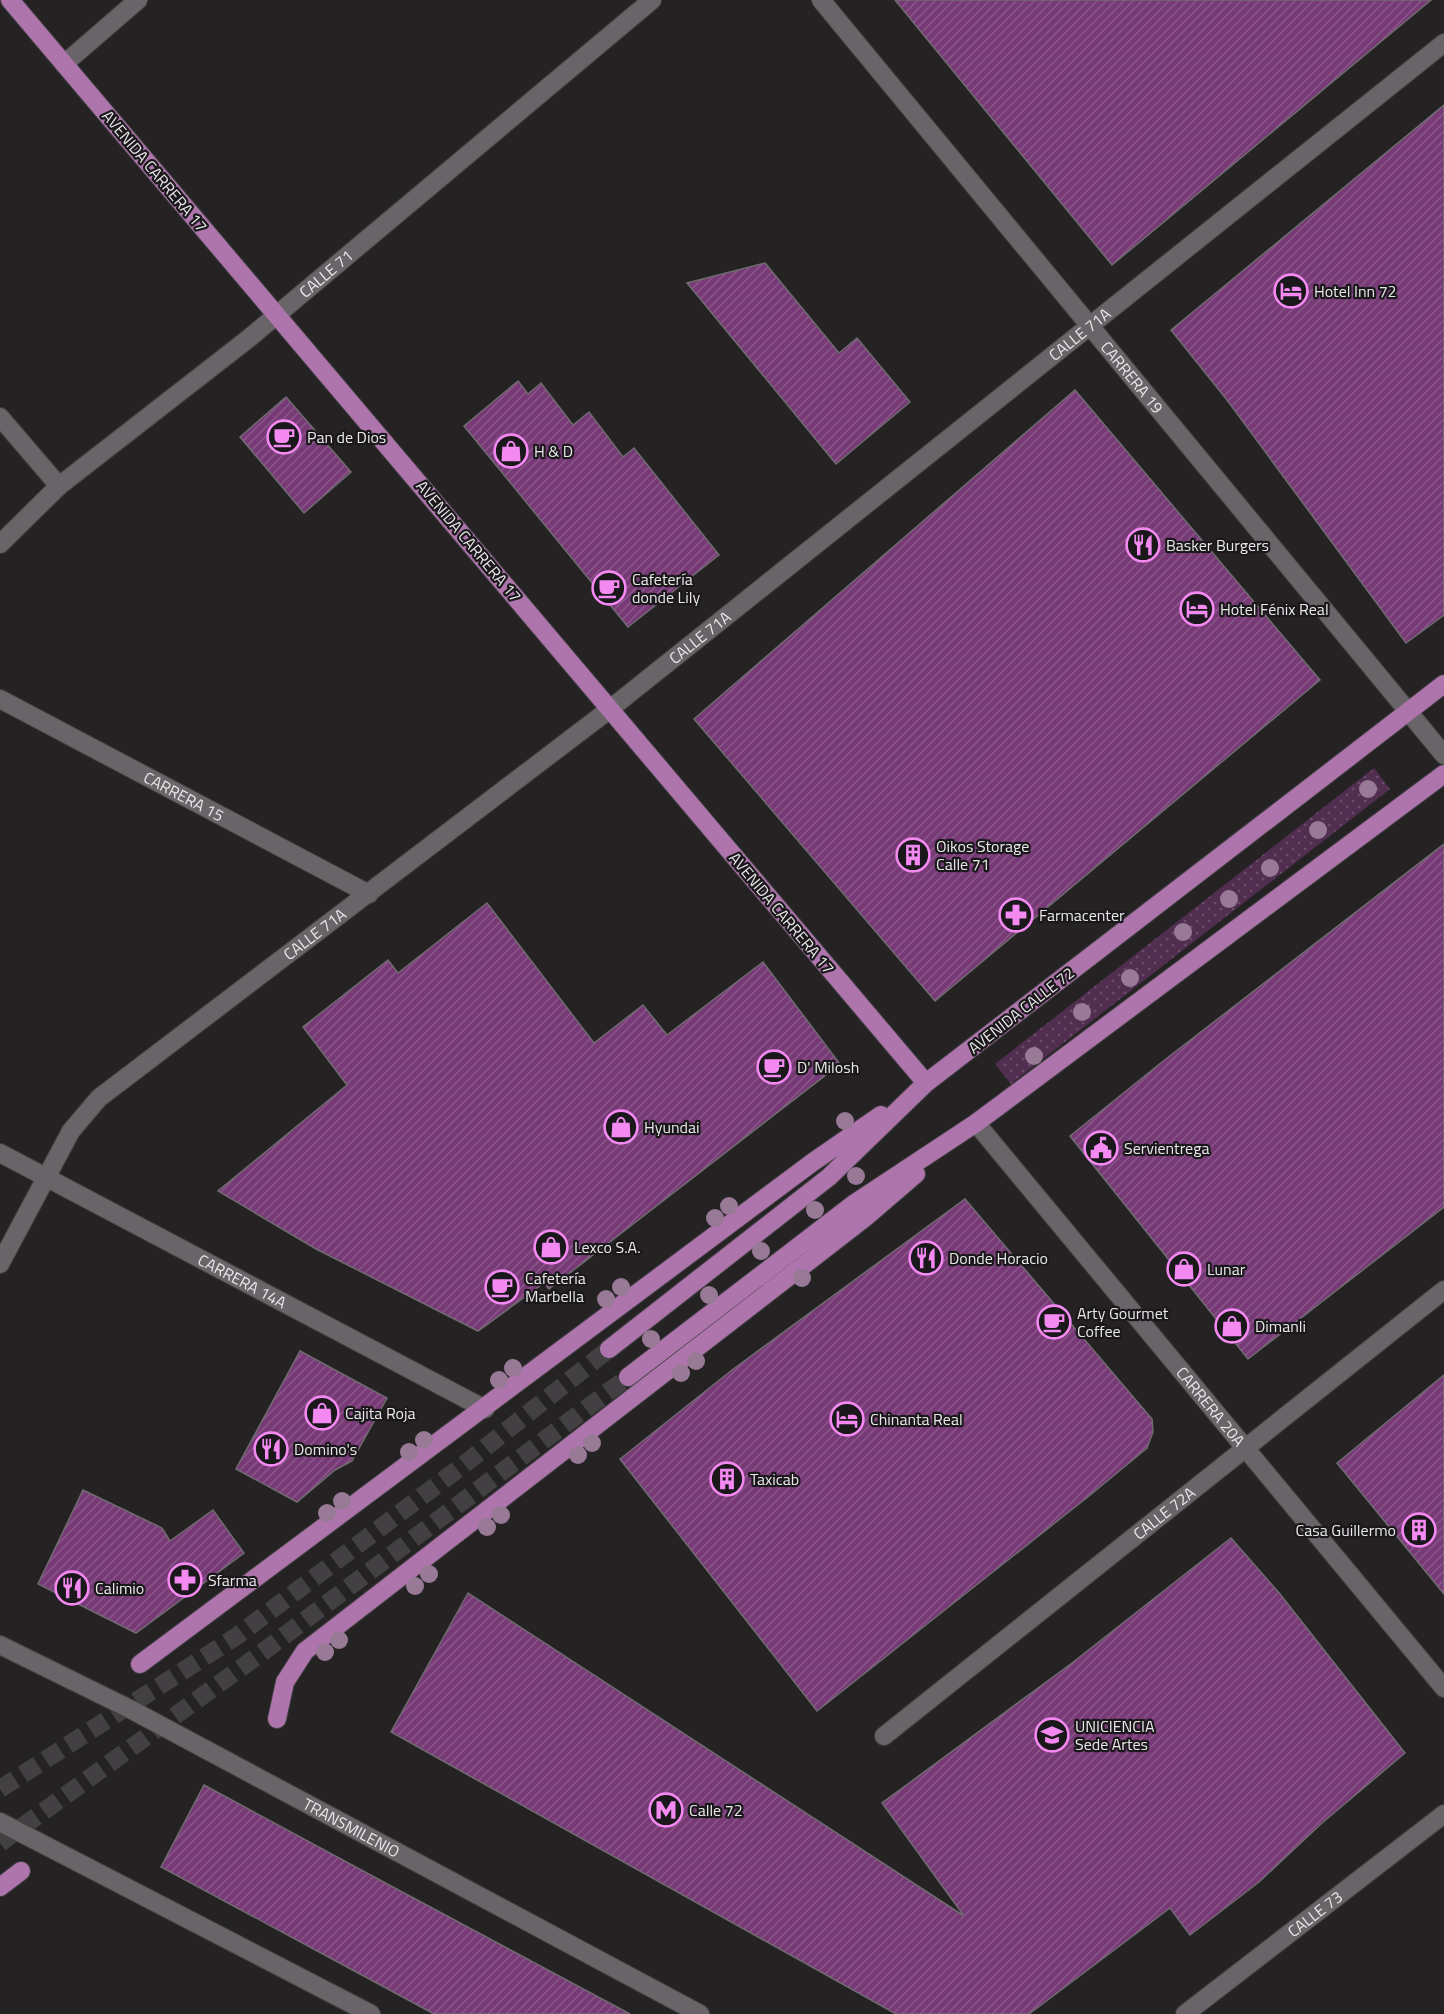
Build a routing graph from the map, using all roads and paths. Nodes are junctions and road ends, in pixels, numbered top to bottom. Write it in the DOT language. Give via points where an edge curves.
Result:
graph roads {
  1 [pos="10,0"];
  2 [pos="138,0"];
  3 [pos="652,0"];
  4 [pos="821,0"];
  5 [pos="1444,43"];
  6 [pos="64,64"];
  7 [pos="276,315"];
  8 [pos="1090,326"];
  9 [pos="0,417"];
  10 [pos="59,486"];
  11 [pos="0,544"];
  12 [pos="1444,684"];
  13 [pos="0,699"];
  14 [pos="610,709"];
  15 [pos="1406,712"];
  16 [pos="1444,755"];
  17 [pos="1444,774"];
  18 [pos="369,894"];
  19 [pos="926,1083"];
  20 [pos="976,1123"];
  21 [pos="0,1153"];
  22 [pos="46,1177"];
  23 [pos="0,1264"];
  24 [pos="1444,1290"];
  25 [pos="609,1348"];
  26 [pos="628,1377"];
  27 [pos="485,1409"];
  28 [pos="1245,1448"];
  29 [pos="0,1645"];
  30 [pos="140,1664"];
  31 [pos="1444,1688"];
  32 [pos="277,1719"];
  33 [pos="884,1736"];
  34 [pos="1444,1814"];
  35 [pos="0,1822"];
  36 [pos="21,1871"];
  37 [pos="0,1887"];
  38 [pos="371,2014"];
  39 [pos="700,2014"];
  40 [pos="1185,2014"];
  1 -- 6 [label="main road, AVENIDA CARRERA 17"];
  2 -- 6 [label="street"];
  3 -- 7 [label="street, CALLE 71"];
  4 -- 8 [label="street, CARRERA 19"];
  5 -- 8 [label="street, CALLE 71A"];
  6 -- 7 [label="main road, AVENIDA CARRERA 17"];
  7 -- 10 [label="street, CALLE 71"];
  7 -- 14 [label="main road, AVENIDA CARRERA 17"];
  8 -- 14 [label="street, CALLE 71A"];
  8 -- 15 [label="street, CARRERA 19"];
  9 -- 10 [label="street"];
  10 -- 11 [label="street, CALLE 71"];
  12 -- 15 [label="main road, AVENIDA CALLE 72"];
  13 -- 18 [label="street, CARRERA 15"];
  14 -- 18 [label="street, CALLE 71A"];
  14 -- 19 [label="main road, AVENIDA CARRERA 17"];
  15 -- 16 [label="street, CARRERA 19"];
  15 -- 19 [label="main road, AVENIDA CALLE 72"];
  17 -- 20 [label="main road"];
  18 -- 22 [label="street, CALLE 71A" via="99,1098 71,1131"];
  19 -- 25 [label="main road, AVENIDA CALLE 72" via="830,1177"];
  19 -- 27 [label="main road" via="795,1175"];
  20 -- 26 [label="main road" via="855,1203"];
  20 -- 28 [label="street, CARRERA 20A"];
  20 -- 32 [label="main road" via="866,1217 305,1651 285,1682"];
  21 -- 22 [label="street, CARRERA 14A"];
  22 -- 23 [label="street, CALLE 71A"];
  22 -- 27 [label="street, CARRERA 14A"];
  24 -- 28 [label="street, CALLE 72A"];
  27 -- 30 [label="main road"];
  28 -- 31 [label="street, CARRERA 20A"];
  28 -- 33 [label="street, CALLE 72A"];
  29 -- 39 [label="street, TRANSMILENIO" via="130,1709"];
  34 -- 40 [label="street, CALLE 73"];
  35 -- 38 [label="street"];
  36 -- 37 [label="main road"];
}
